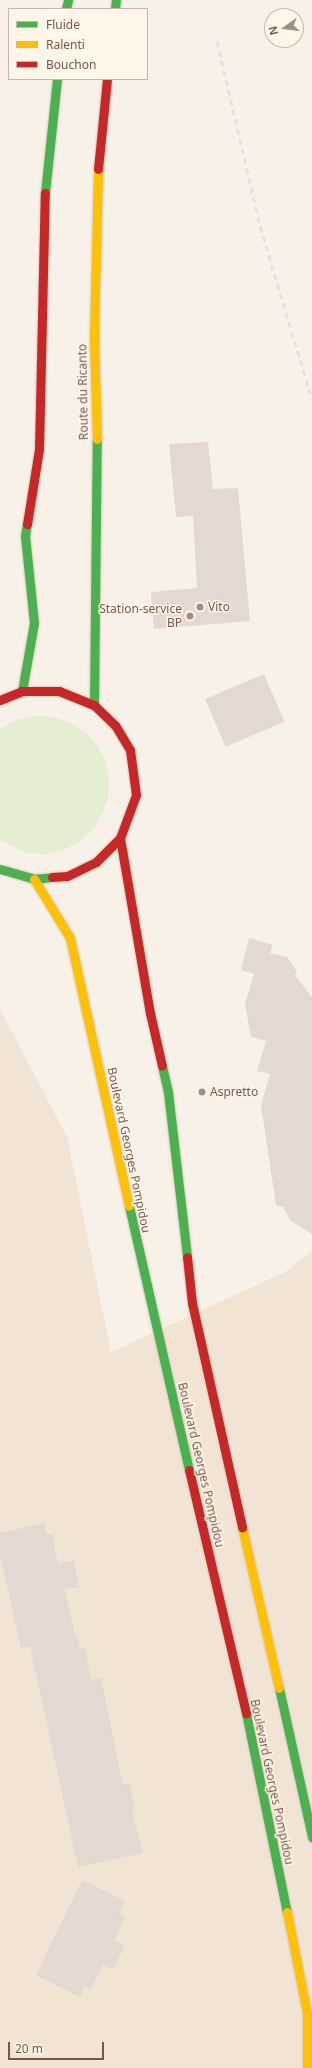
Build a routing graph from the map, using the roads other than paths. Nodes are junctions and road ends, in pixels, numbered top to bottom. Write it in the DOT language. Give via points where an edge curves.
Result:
graph roads {
  1 [pos="58,80"];
  2 [pos="107,80"];
  3 [pos="22,691"];
  4 [pos="0,700"];
  5 [pos="94,705"];
  6 [pos="120,838"];
  7 [pos="0,869"];
  8 [pos="34,879"];
  9 [pos="312,1837"];
  10 [pos="307,2068"];
  1 -- 3 [label="main road" via="46,172 41,281 39,449 25,536 34,623"];
  2 -- 5 [label="main road, Route du Ricanto" via="98,151 95,290"];
  3 -- 4 [label="main road"];
  3 -- 5 [label="main road" via="59,691"];
  5 -- 6 [label="main road" via="115,725 130,750 136,795"];
  6 -- 8 [label="main road" via="96,862 67,876"];
  6 -- 9 [label="main road" via="150,1013 168,1092 192,1303"];
  7 -- 8 [label="main road"];
  8 -- 10 [label="main road, Boulevard Georges Pompidou" via="70,938 266,1802 307,2013"];
}
